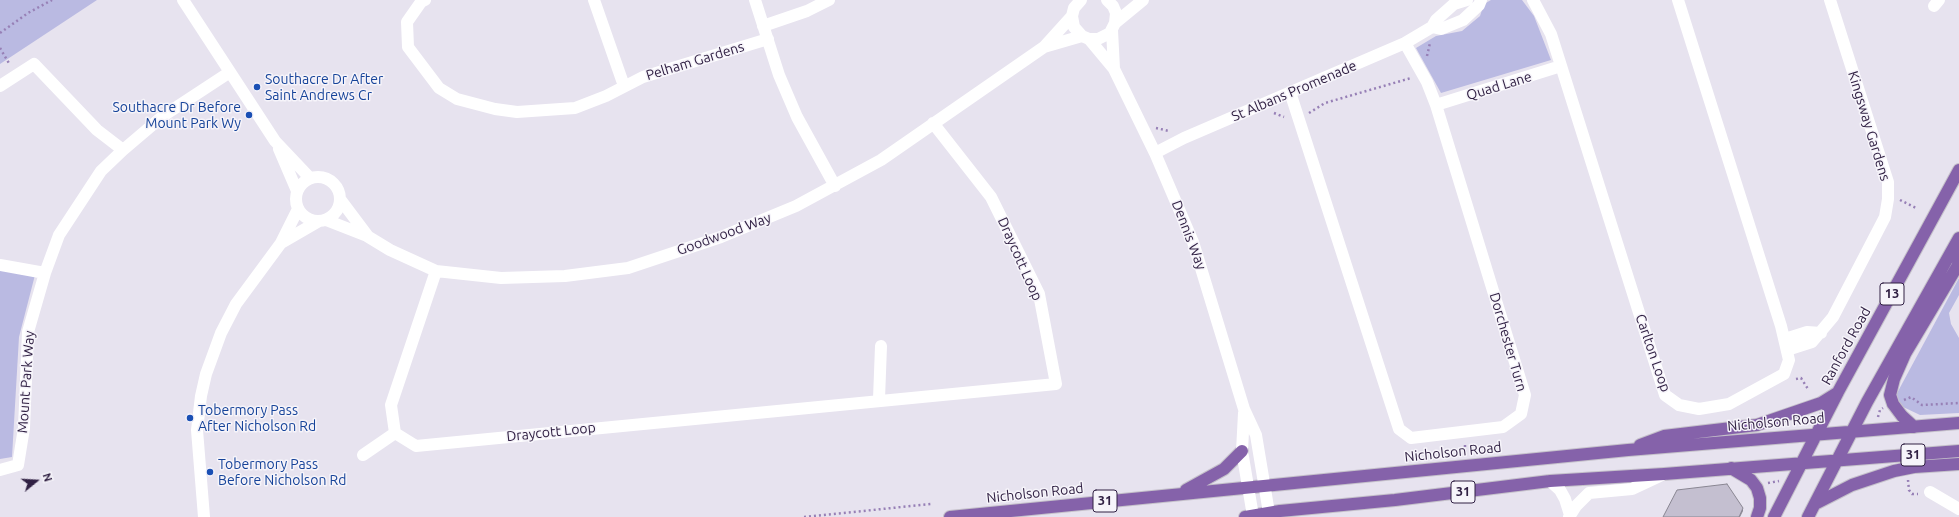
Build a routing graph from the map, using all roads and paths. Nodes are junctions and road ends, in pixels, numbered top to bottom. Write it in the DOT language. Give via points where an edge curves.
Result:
graph roads {
  1 [pos="52,0"];
  2 [pos="183,0"];
  3 [pos="425,0"];
  4 [pos="594,0"];
  5 [pos="755,0"];
  6 [pos="829,0"];
  7 [pos="1107,0"];
  8 [pos="1143,0"];
  9 [pos="1467,0"];
  10 [pos="1481,0"];
  11 [pos="1533,0"];
  12 [pos="1678,0"];
  13 [pos="1830,0"];
  14 [pos="1075,6"];
  15 [pos="763,26"];
  16 [pos="1114,26"];
  17 [pos="1432,27"];
  18 [pos="0,33"];
  19 [pos="1085,38"];
  20 [pos="768,39"];
  21 [pos="1435,40"];
  22 [pos="1405,43"];
  23 [pos="1044,46"];
  24 [pos="0,48"];
  25 [pos="1561,66"];
  26 [pos="1114,69"];
  27 [pos="230,72"];
  28 [pos="1422,73"];
  29 [pos="17,75"];
  30 [pos="0,86"];
  31 [pos="624,86"];
  32 [pos="1290,92"];
  33 [pos="1436,105"];
  34 [pos="1270,113"];
  35 [pos="1298,117"];
  36 [pos="933,122"];
  37 [pos="1155,127"];
  38 [pos="1184,138"];
  39 [pos="275,141"];
  40 [pos="123,150"];
  41 [pos="1155,152"];
  42 [pos="1959,170"];
  43 [pos="310,178"];
  44 [pos="835,186"];
  45 [pos="297,191"];
  46 [pos="340,199"];
  47 [pos="1888,199"];
  48 [pos="1916,208"];
  49 [pos="298,209"];
  50 [pos="323,220"];
  51 [pos="367,236"];
  52 [pos="1959,238"];
  53 [pos="281,243"];
  54 [pos="1959,252"];
  55 [pos="0,265"];
  56 [pos="436,271"];
  57 [pos="45,274"];
  58 [pos="1786,345"];
  59 [pos="881,346"];
  60 [pos="1784,374"];
  61 [pos="1808,389"];
  62 [pos="1838,392"];
  63 [pos="1911,398"];
  64 [pos="879,399"];
  65 [pos="1959,403"];
  66 [pos="1244,410"];
  67 [pos="1959,423"];
  68 [pos="1914,426"];
  69 [pos="1852,431"];
  70 [pos="395,433"];
  71 [pos="1816,434"];
  72 [pos="1465,445"];
  73 [pos="1628,450"];
  74 [pos="1242,451"];
  75 [pos="1959,451"];
  76 [pos="1465,453"];
  77 [pos="363,455"];
  78 [pos="1837,461"];
  79 [pos="1801,463"];
  80 [pos="1959,464"];
  81 [pos="1732,468"];
  82 [pos="0,470"];
  83 [pos="1664,474"];
  84 [pos="1907,476"];
  85 [pos="1550,481"];
  86 [pos="1770,482"];
  87 [pos="1774,482"];
  88 [pos="1266,486"];
  89 [pos="1248,487"];
  90 [pos="1930,492"];
  91 [pos="1178,494"];
  92 [pos="1912,494"];
  93 [pos="931,504"];
  94 [pos="1815,504"];
  95 [pos="1959,509"];
  96 [pos="1269,513"];
  97 [pos="203,516"];
  98 [pos="1249,516"];
  99 [pos="1569,516"];
  100 [pos="804,517"];
  101 [pos="950,517"];
  102 [pos="1757,517"];
  103 [pos="1774,517"];
  104 [pos="1808,517"];
  1 -- 18 [label="path"];
  2 -- 27 [label="street"];
  3 -- 31 [label="street, Pelham Gardens" via="407,22 408,46 439,88 457,99 517,112 575,108"];
  4 -- 31 [label="street"];
  5 -- 15 [label="street"];
  6 -- 15 [label="street"];
  7 -- 16 [label="street" via="1116,13"];
  8 -- 16 [label="street, Goodwood Way"];
  9 -- 17 [label="street, St Albans Promenade" via="1454,4"];
  10 -- 17 [label="street, St Albans Promenade" via="1463,20 1441,29"];
  11 -- 25 [label="street, Carlton Loop" via="1551,34"];
  12 -- 58 [label="street"];
  13 -- 47 [label="street, Kingsway Gardens" via="1888,182"];
  14 -- 19 [label="street, Goodwood Way" via="1074,27"];
  14 -- 23 [label="street, Goodwood Way"];
  15 -- 20 [label="street"];
  16 -- 19 [label="street, Goodwood Way" via="1104,38"];
  16 -- 26 [label="street, Dennis Way"];
  17 -- 22 [label="street, St Albans Promenade"];
  19 -- 23 [label="street, Goodwood Way"];
  19 -- 26 [label="street, Dennis Way"];
  20 -- 31 [label="street, Pelham Gardens" via="643,76"];
  20 -- 44 [label="street" via="779,75 797,117"];
  21 -- 28 [label="path" via="1431,42 1427,56 1431,69"];
  22 -- 28 [label="street, Dorchester Turn"];
  22 -- 32 [label="street, St Albans Promenade"];
  23 -- 36 [label="street, Goodwood Way"];
  24 -- 29 [label="path"];
  25 -- 33 [label="street, Quad Lane"];
  25 -- 60 [label="street, Carlton Loop" via="1665,395 1679,405 1699,409 1729,404"];
  26 -- 41 [label="street, Dennis Way"];
  27 -- 39 [label="street"];
  27 -- 40 [label="street, Mount Park Way" via="163,116"];
  28 -- 33 [label="street, Dorchester Turn"];
  28 -- 35 [label="path" via="1413,78 1325,103 1313,112"];
  29 -- 30 [label="street"];
  29 -- 40 [label="street" via="34,64 97,130"];
  32 -- 35 [label="street, Dorchester Turn"];
  32 -- 38 [label="street, St Albans Promenade"];
  33 -- 35 [label="street, Dorchester Turn" via="1525,395 1520,414 1503,427 1410,438 1399,429"];
  34 -- 35 [label="path" via="1290,120"];
  36 -- 44 [label="street, Goodwood Way" via="881,160"];
  36 -- 64 [label="street, Draycott Loop" via="991,197 1039,294 1056,384"];
  37 -- 38 [label="path" via="1161,130 1180,131"];
  38 -- 41 [label="street, St Albans Promenade"];
  39 -- 43 [label="street"];
  39 -- 45 [label="street"];
  40 -- 57 [label="street, Mount Park Way" via="101,171 59,236"];
  41 -- 66 [label="street, Dennis Way" via="1193,242"];
  42 -- 62 [label="main road, Ranford Road / 13"];
  43 -- 45 [label="street"];
  43 -- 46 [label="street" via="318,177 330,181 336,186"];
  44 -- 56 [label="street, Goodwood Way" via="796,206 721,237 628,268 564,276 501,278"];
  45 -- 49 [label="street"];
  46 -- 50 [label="street" via="334,214"];
  46 -- 51 [label="street, Goodwood Way"];
  47 -- 48 [label="path" via="1898,199"];
  47 -- 58 [label="street, Kingsway Gardens" via="1885,217 1833,317 1812,342"];
  49 -- 50 [label="street" via="311,220"];
  49 -- 53 [label="street"];
  50 -- 51 [label="street, Goodwood Way"];
  50 -- 53 [label="street"];
  51 -- 56 [label="street, Goodwood Way" via="390,250"];
  52 -- 69 [label="main road, 13"];
  53 -- 97 [label="street" via="236,304 221,333 206,374 200,401 198,430"];
  54 -- 68 [label="main road" via="1958,266 1905,354 1890,395 1902,416"];
  55 -- 57 [label="street"];
  56 -- 70 [label="street" via="391,405"];
  57 -- 82 [label="street, Mount Park Way" via="28,332 24,428 18,465"];
  58 -- 60 [label="street" via="1789,360"];
  59 -- 64 [label="street"];
  60 -- 61 [label="path" via="1792,381 1801,378"];
  62 -- 71 [label="main road, Ranford Road / 13"];
  62 -- 73 [label="main road" via="1821,403 1756,425 1664,436"];
  63 -- 65 [label="path" via="1922,405"];
  64 -- 70 [label="street, Draycott Loop" via="416,446"];
  66 -- 74 [label="street, Dennis Way"];
  66 -- 88 [label="street, Dennis Way" via="1256,435"];
  67 -- 68 [label="main road, Nicholson Road / 31"];
  68 -- 69 [label="main road, Nicholson Road / 31"];
  69 -- 71 [label="main road, Nicholson Road / 31"];
  69 -- 78 [label="main road, 13"];
  70 -- 77 [label="street"];
  71 -- 73 [label="main road, Nicholson Road / 31"];
  71 -- 79 [label="main road, Ranford Road / 13"];
  72 -- 76 [label="path"];
  73 -- 88 [label="main road, Nicholson Road / 31"];
  74 -- 89 [label="street, Dennis Way"];
  74 -- 91 [label="main road" via="1224,469"];
  75 -- 78 [label="main road, 31"];
  78 -- 79 [label="main road, 31"];
  78 -- 94 [label="main road, 13"];
  79 -- 81 [label="main road, 31"];
  79 -- 103 [label="main road, Ranford Road / 13"];
  80 -- 94 [label="main road" via="1894,471 1852,484"];
  81 -- 83 [label="main road, 31"];
  81 -- 102 [label="main road" via="1751,480 1757,488 1760,508"];
  83 -- 85 [label="main road, 31"];
  83 -- 99 [label="street" via="1632,489 1589,493"];
  84 -- 92 [label="path"];
  85 -- 96 [label="main road, 31"];
  85 -- 99 [label="street" via="1565,499"];
  86 -- 87 [label="path"];
  88 -- 89 [label="main road, Nicholson Road / 31"];
  88 -- 96 [label="street, Dennis Way"];
  89 -- 91 [label="main road, Nicholson Road / 31"];
  89 -- 98 [label="street, Dennis Way"];
  90 -- 95 [label="street"];
  91 -- 101 [label="main road, Nicholson Road / 31"];
  93 -- 100 [label="path"];
  94 -- 104 [label="main road, 13"];
  96 -- 98 [label="main road, 31"];
}
